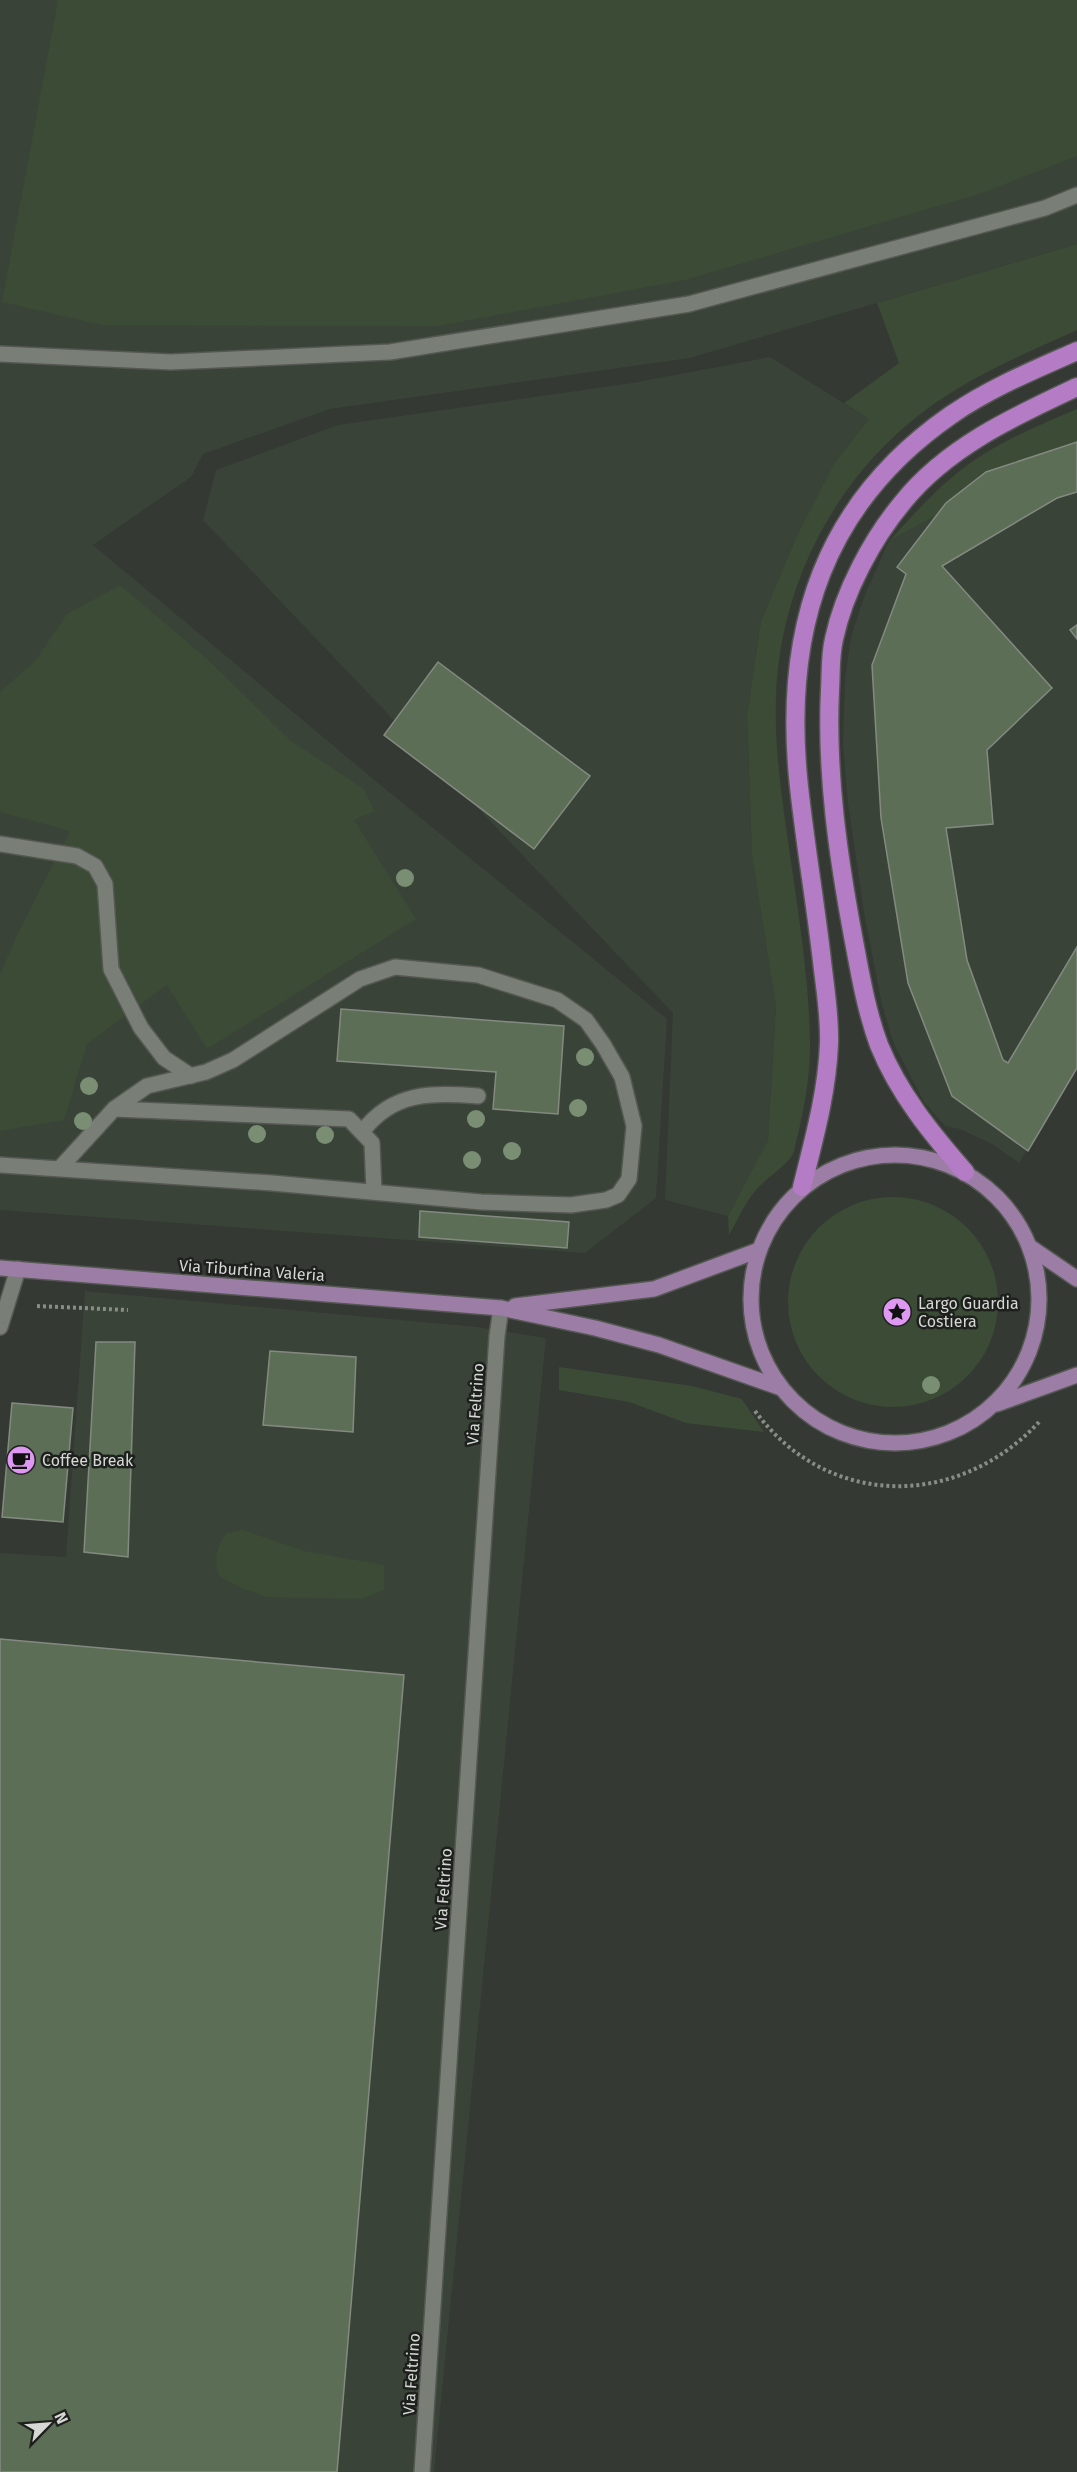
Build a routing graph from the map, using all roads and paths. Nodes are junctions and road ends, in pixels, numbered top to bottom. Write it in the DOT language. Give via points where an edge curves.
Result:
graph roads {
  1 [pos="1077,195"];
  2 [pos="1077,351"];
  3 [pos="0,354"];
  4 [pos="1077,387"];
  5 [pos="0,844"];
  6 [pos="191,1076"];
  7 [pos="478,1096"];
  8 [pos="114,1109"];
  9 [pos="362,1132"];
  10 [pos="0,1165"];
  11 [pos="60,1168"];
  12 [pos="965,1172"];
  13 [pos="802,1187"];
  14 [pos="374,1192"];
  15 [pos="1030,1247"];
  16 [pos="759,1250"];
  17 [pos="0,1268"];
  18 [pos="18,1269"];
  19 [pos="1077,1279"];
  20 [pos="6,1305"];
  21 [pos="501,1308"];
  22 [pos="128,1310"];
  23 [pos="0,1327"];
  24 [pos="1077,1374"];
  25 [pos="781,1388"];
  26 [pos="751,1405"];
  27 [pos="994,1406"];
  28 [pos="1043,1418"];
  29 [pos="423,2472"];
  1 -- 3 [label="street" via="1045,208 689,304 390,352 171,362"];
  2 -- 13 [label="highway" via="1018,377 961,409 894,460 850,517 819,579 806,618 794,698 795,739 829,1040 821,1115"];
  4 -- 12 [label="highway" via="985,435 924,479 903,501 869,551 834,639 828,727 831,777 840,860 866,1004 879,1046 899,1087 922,1122"];
  5 -- 6 [label="street" via="77,856 95,866 105,884 111,969 141,1028 164,1058"];
  6 -- 8 [label="street" via="147,1086"];
  6 -- 14 [label="street" via="233,1060 360,979 395,967 478,975 557,1000 586,1020 622,1077 634,1126 629,1179 618,1195 571,1205"];
  7 -- 9 [label="street" via="433,1093 404,1099 375,1115"];
  8 -- 9 [label="street" via="349,1119"];
  8 -- 11 [label="street"];
  9 -- 14 [label="street" via="372,1143"];
  10 -- 11 [label="street"];
  11 -- 14 [label="street"];
  12 -- 13 [label="main road" via="925,1157 882,1155 839,1165"];
  12 -- 15 [label="main road" via="992,1192 1014,1217"];
  13 -- 16 [label="main road" via="769,1227"];
  15 -- 19 [label="main road"];
  15 -- 27 [label="main road" via="1039,1284 1036,1332 1022,1367"];
  16 -- 21 [label="main road, Via Tiburtina Valeria" via="654,1289"];
  16 -- 25 [label="main road" via="751,1286 752,1322 762,1357"];
  17 -- 18 [label="main road, Via Tiburtina Valeria"];
  18 -- 20 [label="street"];
  18 -- 21 [label="main road, Via Tiburtina Valeria"];
  20 -- 22 [label="path"];
  20 -- 23 [label="street"];
  21 -- 25 [label="main road, Via Tiburtina Valeria" via="659,1346"];
  21 -- 29 [label="street, Via Feltrino"];
  24 -- 27 [label="main road"];
  25 -- 27 [label="main road" via="809,1416 844,1435 883,1444 923,1442 961,1428"];
  26 -- 28 [label="path" via="768,1428 807,1460 851,1480 883,1486 914,1486 952,1479 978,1468 1024,1438"];
}
